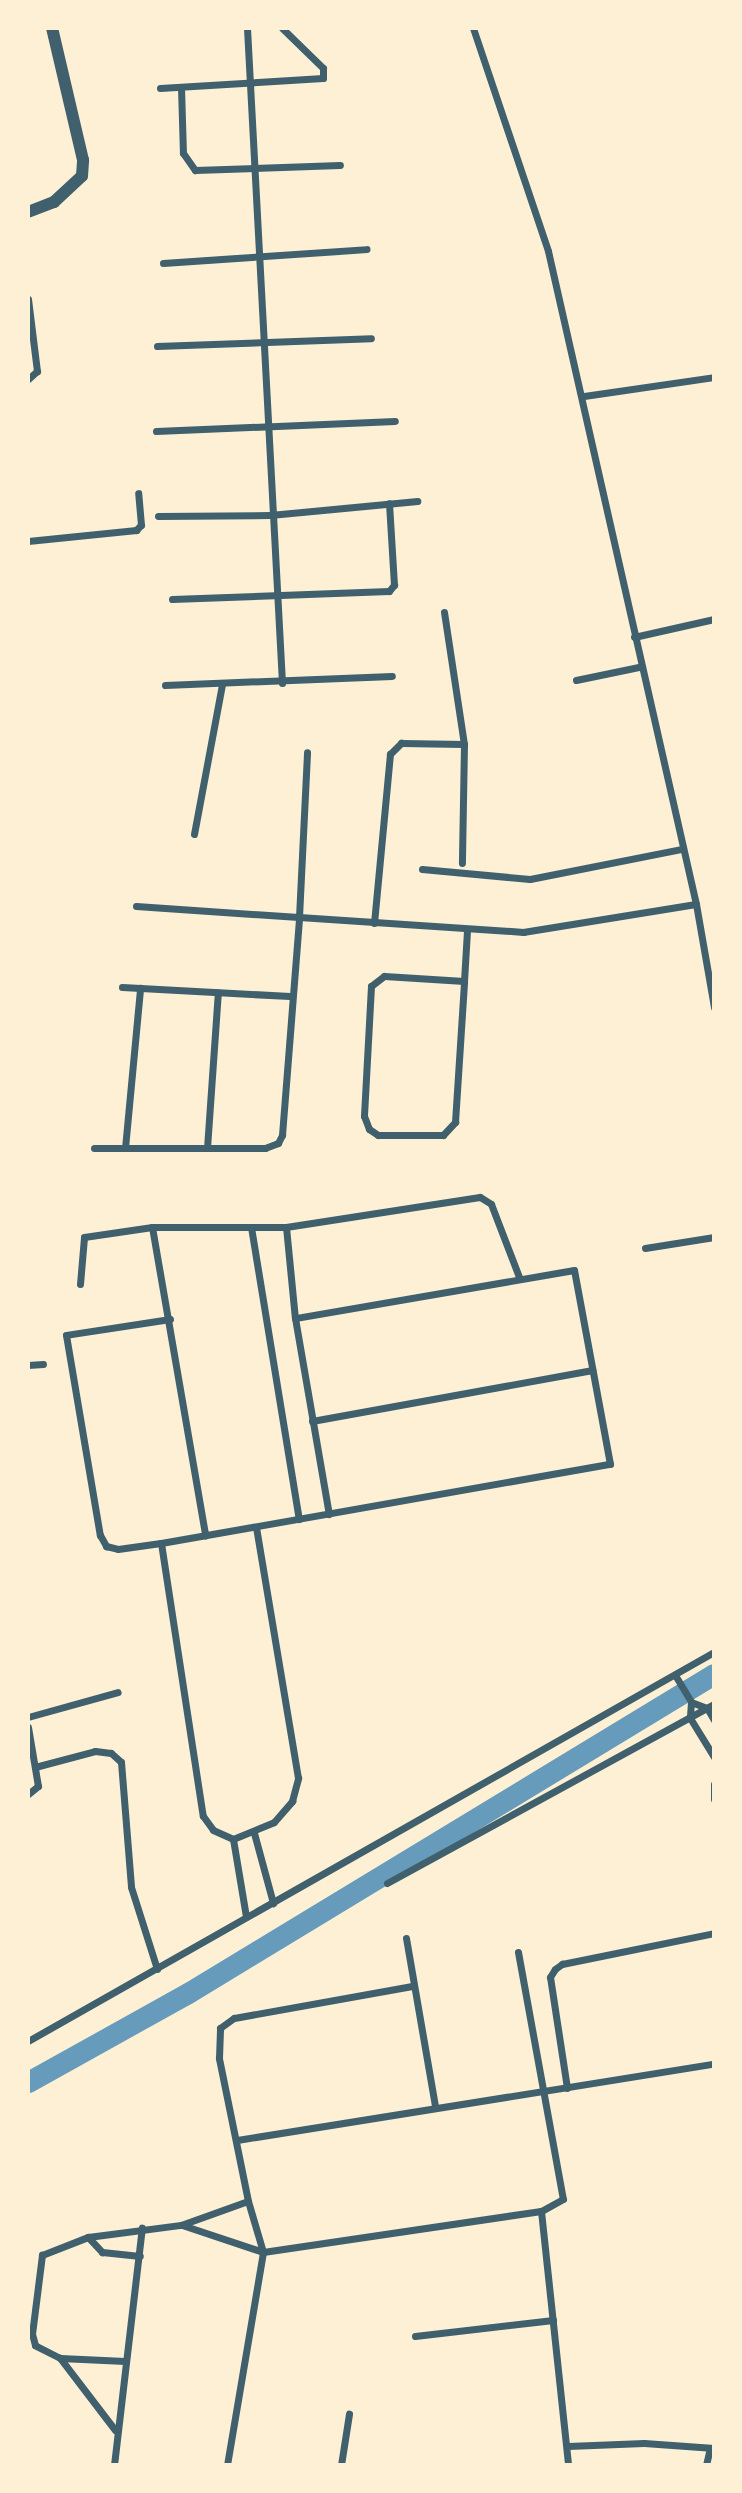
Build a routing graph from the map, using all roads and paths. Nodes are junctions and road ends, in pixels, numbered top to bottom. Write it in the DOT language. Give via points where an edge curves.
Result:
graph roads {
  1 [pos="52,28"];
  2 [pos="247,28"];
  3 [pos="282,28"];
  4 [pos="473,28"];
  5 [pos="249,84"];
  6 [pos="181,87"];
  7 [pos="160,88"];
  8 [pos="340,165"];
  9 [pos="251,171"];
  10 [pos="28,212"];
  11 [pos="368,248"];
  12 [pos="258,257"];
  13 [pos="163,263"];
  14 [pos="28,299"];
  15 [pos="371,338"];
  16 [pos="262,342"];
  17 [pos="157,346"];
  18 [pos="714,377"];
  19 [pos="28,379"];
  20 [pos="584,396"];
  21 [pos="395,421"];
  22 [pos="267,428"];
  23 [pos="156,431"];
  24 [pos="138,493"];
  25 [pos="417,501"];
  26 [pos="389,503"];
  27 [pos="158,516"];
  28 [pos="271,516"];
  29 [pos="28,541"];
  30 [pos="275,596"];
  31 [pos="172,599"];
  32 [pos="444,612"];
  33 [pos="714,620"];
  34 [pos="634,638"];
  35 [pos="639,667"];
  36 [pos="392,676"];
  37 [pos="576,680"];
  38 [pos="282,683"];
  39 [pos="165,685"];
  40 [pos="222,685"];
  41 [pos="464,744"];
  42 [pos="307,752"];
  43 [pos="194,834"];
  44 [pos="682,849"];
  45 [pos="462,863"];
  46 [pos="422,869"];
  47 [pos="696,904"];
  48 [pos="136,906"];
  49 [pos="299,917"];
  50 [pos="374,923"];
  51 [pos="467,930"];
  52 [pos="464,981"];
  53 [pos="122,987"];
  54 [pos="140,989"];
  55 [pos="218,992"];
  56 [pos="290,996"];
  57 [pos="714,1007"];
  58 [pos="94,1148"];
  59 [pos="125,1148"];
  60 [pos="207,1148"];
  61 [pos="152,1227"];
  62 [pos="251,1227"];
  63 [pos="286,1227"];
  64 [pos="714,1237"];
  65 [pos="645,1248"];
  66 [pos="519,1277"];
  67 [pos="80,1284"];
  68 [pos="295,1318"];
  69 [pos="170,1319"];
  70 [pos="43,1364"];
  71 [pos="28,1365"];
  72 [pos="592,1370"];
  73 [pos="312,1421"];
  74 [pos="329,1514"];
  75 [pos="299,1519"];
  76 [pos="256,1527"];
  77 [pos="205,1535"];
  78 [pos="161,1543"];
  79 [pos="714,1652"];
  80 [pos="675,1675"];
  81 [pos="118,1692"];
  82 [pos="691,1702"];
  83 [pos="710,1706"];
  84 [pos="28,1717"];
  85 [pos="690,1718"];
  86 [pos="714,1720"];
  87 [pos="28,1727"];
  88 [pos="714,1757"];
  89 [pos="34,1767"];
  90 [pos="713,1788"];
  91 [pos="28,1794"];
  92 [pos="714,1799"];
  93 [pos="254,1833"];
  94 [pos="233,1839"];
  95 [pos="387,1883"];
  96 [pos="273,1903"];
  97 [pos="246,1917"];
  98 [pos="714,1933"];
  99 [pos="406,1938"];
  100 [pos="518,1952"];
  101 [pos="157,1969"];
  102 [pos="412,1986"];
  103 [pos="28,2041"];
  104 [pos="714,2064"];
  105 [pos="567,2088"];
  106 [pos="543,2092"];
  107 [pos="435,2106"];
  108 [pos="237,2140"];
  109 [pos="248,2201"];
  110 [pos="541,2211"];
  111 [pos="181,2225"];
  112 [pos="142,2228"];
  113 [pos="88,2237"];
  114 [pos="263,2252"];
  115 [pos="140,2256"];
  116 [pos="553,2320"];
  117 [pos="415,2336"];
  118 [pos="60,2358"];
  119 [pos="125,2361"];
  120 [pos="349,2414"];
  121 [pos="115,2430"];
  122 [pos="568,2446"];
  123 [pos="712,2448"];
  124 [pos="114,2465"];
  125 [pos="227,2465"];
  126 [pos="341,2465"];
  127 [pos="568,2465"];
  128 [pos="706,2465"];
  1 -- 10 [label="street" via="83,160 82,176 54,202"];
  2 -- 5 [label="street"];
  3 -- 5 [label="street" via="323,68 323,78"];
  4 -- 20 [label="street" via="548,251"];
  5 -- 6 [label="street"];
  5 -- 9 [label="street"];
  6 -- 7 [label="street"];
  6 -- 9 [label="street" via="186,162 195,170"];
  8 -- 9 [label="street"];
  9 -- 12 [label="street"];
  11 -- 12 [label="street"];
  12 -- 13 [label="street"];
  12 -- 16 [label="street"];
  14 -- 19 [label="street" via="37,371"];
  15 -- 16 [label="street"];
  16 -- 17 [label="street"];
  16 -- 22 [label="street"];
  18 -- 20 [label="street"];
  20 -- 34 [label="street"];
  21 -- 22 [label="street"];
  22 -- 23 [label="street"];
  22 -- 28 [label="street"];
  24 -- 29 [label="street" via="141,525 136,530"];
  25 -- 26 [label="street"];
  26 -- 28 [label="street"];
  26 -- 30 [label="street" via="392,589"];
  27 -- 28 [label="street"];
  28 -- 30 [label="street"];
  30 -- 31 [label="street"];
  30 -- 38 [label="street"];
  32 -- 41 [label="street"];
  33 -- 34 [label="street"];
  34 -- 35 [label="street"];
  35 -- 37 [label="street"];
  35 -- 44 [label="street"];
  36 -- 38 [label="street"];
  38 -- 40 [label="street"];
  39 -- 40 [label="street"];
  40 -- 43 [label="street"];
  41 -- 45 [label="street"];
  41 -- 50 [label="street" via="401,743 390,754"];
  42 -- 49 [label="street"];
  44 -- 46 [label="street" via="530,879"];
  44 -- 47 [label="street"];
  47 -- 51 [label="street" via="523,932"];
  47 -- 57 [label="street"];
  48 -- 49 [label="street"];
  49 -- 50 [label="street"];
  49 -- 56 [label="street"];
  50 -- 51 [label="street"];
  51 -- 52 [label="street"];
  52 -- 52 [label="street" via="451,1129 443,1135 378,1135 369,1129 364,1116 371,986 384,976"];
  53 -- 54 [label="street"];
  54 -- 55 [label="street"];
  54 -- 59 [label="street"];
  55 -- 56 [label="street"];
  55 -- 60 [label="street"];
  56 -- 60 [label="street" via="278,1143 265,1148"];
  58 -- 59 [label="street"];
  59 -- 60 [label="street"];
  61 -- 62 [label="street"];
  61 -- 67 [label="street" via="84,1237"];
  61 -- 69 [label="street"];
  62 -- 63 [label="street"];
  62 -- 75 [label="street"];
  63 -- 66 [label="street" via="480,1198 491,1204"];
  63 -- 68 [label="street"];
  64 -- 65 [label="street"];
  66 -- 68 [label="street"];
  66 -- 72 [label="street" via="574,1270"];
  68 -- 73 [label="street"];
  69 -- 77 [label="street"];
  69 -- 78 [label="street" via="66,1335 100,1535 106,1546 118,1549"];
  70 -- 71 [label="street"];
  72 -- 73 [label="street"];
  72 -- 74 [label="street" via="610,1464"];
  73 -- 74 [label="street"];
  74 -- 75 [label="street"];
  75 -- 76 [label="street"];
  76 -- 77 [label="street"];
  76 -- 93 [label="street" via="299,1778 292,1801 274,1822"];
  77 -- 78 [label="street"];
  78 -- 94 [label="street" via="203,1815 213,1830"];
  79 -- 80 [label="street"];
  80 -- 82 [label="street"];
  80 -- 96 [label="street"];
  81 -- 84 [label="street"];
  82 -- 83 [label="street"];
  82 -- 85 [label="street"];
  83 -- 85 [label="street"];
  83 -- 86 [label="street"];
  85 -- 88 [label="street"];
  85 -- 95 [label="street"];
  87 -- 89 [label="street"];
  89 -- 91 [label="street" via="37,1790"];
  89 -- 101 [label="street" via="95,1751 111,1753 121,1762 131,1887"];
  90 -- 92 [label="street"];
  93 -- 94 [label="street"];
  93 -- 96 [label="street"];
  94 -- 97 [label="street"];
  96 -- 97 [label="street"];
  97 -- 101 [label="street"];
  98 -- 105 [label="street" via="555,1969 550,1977"];
  99 -- 102 [label="street"];
  100 -- 106 [label="street"];
  101 -- 103 [label="street"];
  102 -- 107 [label="street"];
  102 -- 108 [label="street" via="225,2021 219,2028 219,2057"];
  104 -- 105 [label="street"];
  105 -- 106 [label="street"];
  106 -- 107 [label="street"];
  106 -- 110 [label="street" via="563,2199"];
  107 -- 108 [label="street"];
  108 -- 109 [label="street"];
  109 -- 111 [label="street"];
  109 -- 114 [label="street"];
  110 -- 114 [label="street"];
  110 -- 116 [label="street"];
  111 -- 112 [label="street"];
  111 -- 114 [label="street"];
  112 -- 113 [label="street"];
  112 -- 115 [label="street"];
  113 -- 115 [label="street" via="102,2252"];
  113 -- 118 [label="street" via="42,2255 32,2334 35,2345"];
  114 -- 125 [label="street"];
  115 -- 119 [label="street"];
  116 -- 117 [label="street"];
  116 -- 122 [label="street"];
  118 -- 119 [label="street"];
  118 -- 121 [label="street"];
  119 -- 121 [label="street"];
  120 -- 126 [label="street"];
  121 -- 124 [label="street"];
  122 -- 123 [label="street" via="644,2443"];
  122 -- 127 [label="street"];
  123 -- 128 [label="street"];
}
